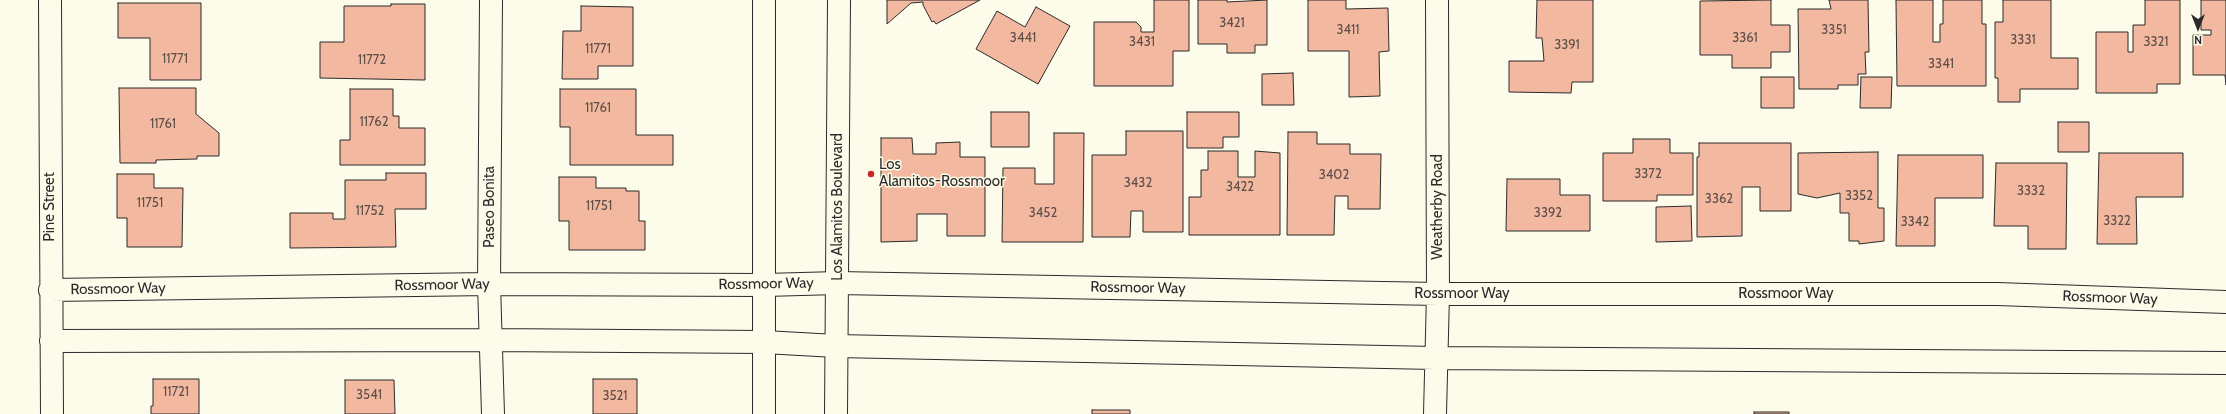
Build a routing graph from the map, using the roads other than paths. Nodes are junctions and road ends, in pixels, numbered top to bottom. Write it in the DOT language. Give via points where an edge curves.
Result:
graph roads {
  1 [pos="50,0"];
  2 [pos="491,0"];
  3 [pos="764,0"];
  4 [pos="839,0"];
  5 [pos="1437,0"];
  6 [pos="838,283"];
  7 [pos="489,284"];
  8 [pos="765,285"];
  9 [pos="50,290"];
  10 [pos="1438,294"];
  11 [pos="2226,302"];
  12 [pos="491,340"];
  13 [pos="51,342"];
  14 [pos="764,342"];
  15 [pos="836,346"];
  16 [pos="1435,358"];
  17 [pos="2226,363"];
  18 [pos="52,414"];
  19 [pos="492,414"];
  20 [pos="764,414"];
  21 [pos="836,414"];
  22 [pos="1435,414"];
  1 -- 9 [label="street, Pine Street"];
  2 -- 7 [label="street, Paseo Bonita"];
  3 -- 8 [label="street"];
  4 -- 6 [label="street, Los Alamitos Boulevard"];
  5 -- 10 [label="street, Weatherby Road"];
  6 -- 8 [label="street, Rossmoor Way"];
  6 -- 10 [label="street, Rossmoor Way"];
  6 -- 15 [label="street, Los Alamitos Boulevard"];
  7 -- 8 [label="street, Rossmoor Way"];
  7 -- 9 [label="street, Rossmoor Way"];
  7 -- 12 [label="street, Paseo Bonita"];
  8 -- 14 [label="street"];
  9 -- 13 [label="street, Pine Street"];
  10 -- 11 [label="street, Rossmoor Way" via="1998,294"];
  10 -- 16 [label="street, Weatherby Road"];
  12 -- 13 [label="street"];
  12 -- 14 [label="street"];
  12 -- 19 [label="street, Paseo Bonita"];
  13 -- 18 [label="street, Pine Street"];
  14 -- 15 [label="street"];
  14 -- 20 [label="street"];
  15 -- 16 [label="street"];
  15 -- 21 [label="street, Los Alamitos Boulevard"];
  16 -- 17 [label="street"];
  16 -- 22 [label="street, Weatherby Road"];
}
